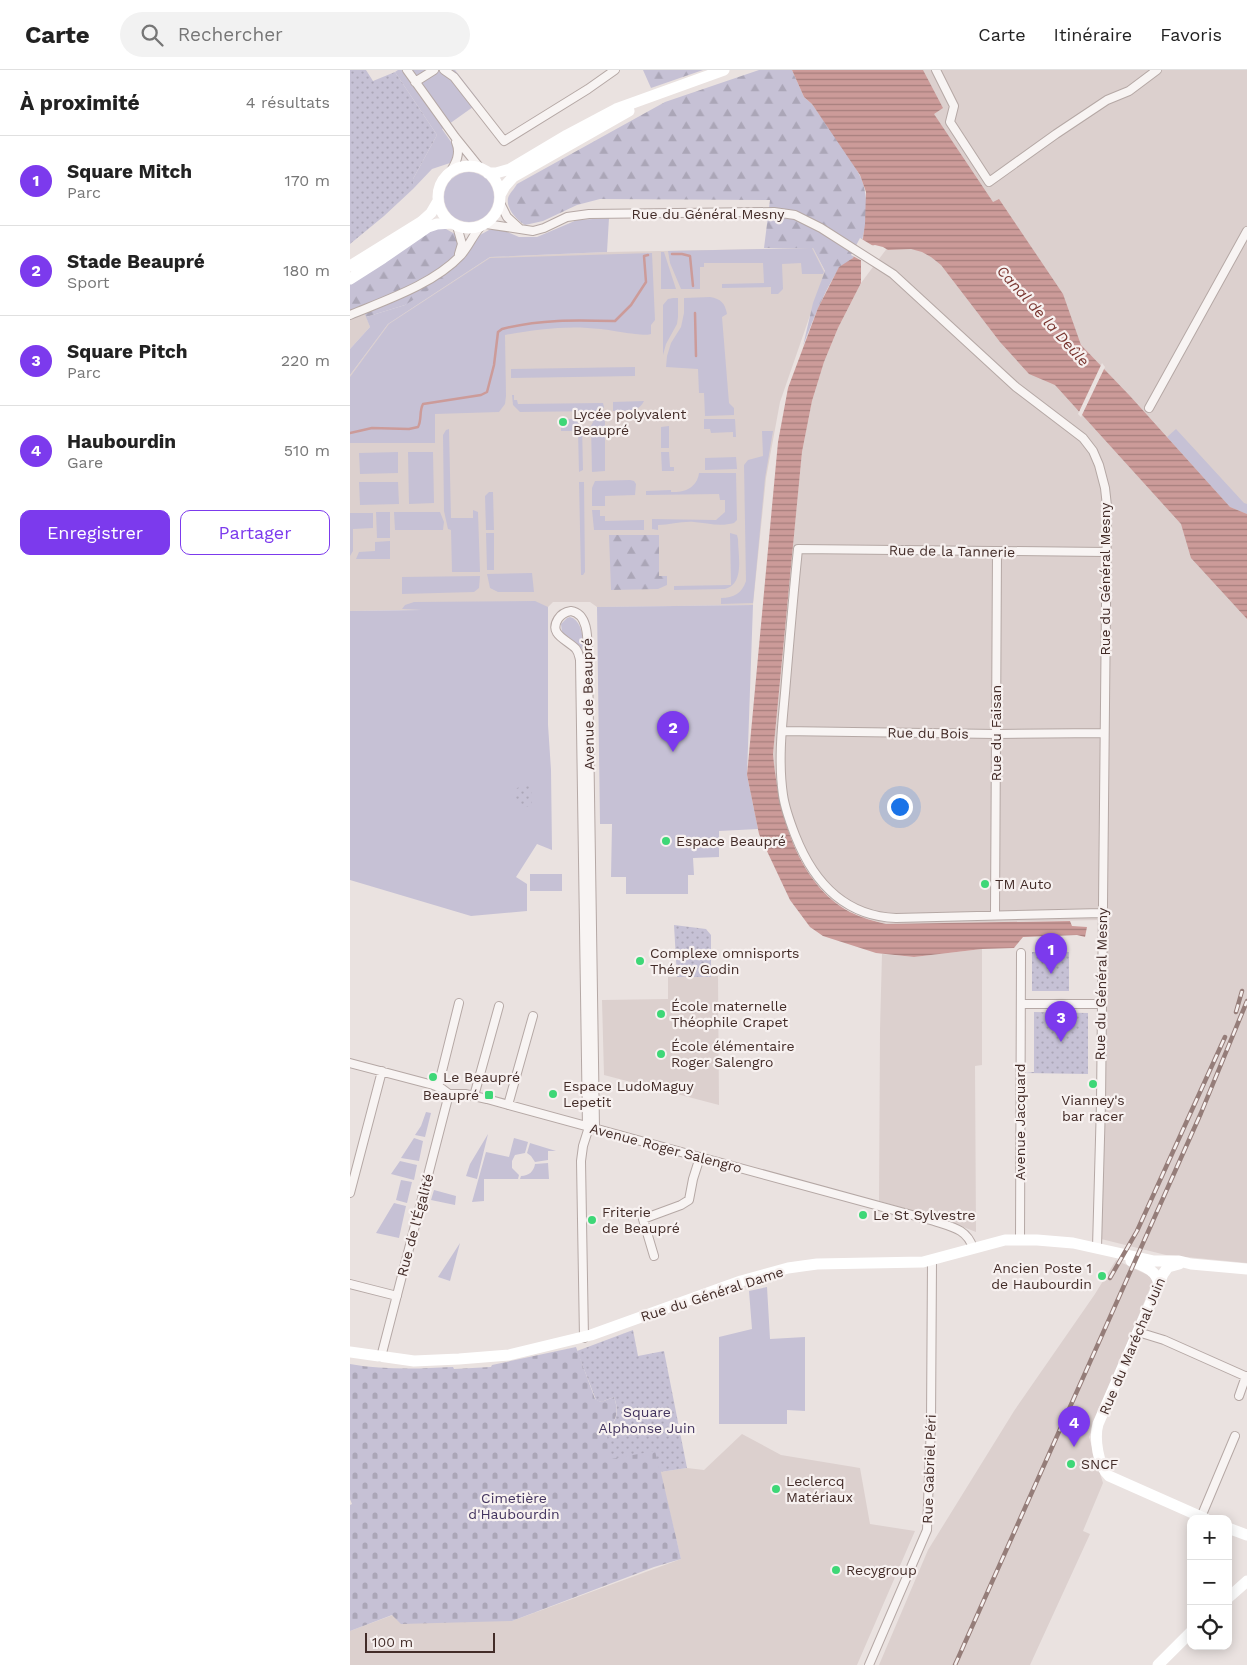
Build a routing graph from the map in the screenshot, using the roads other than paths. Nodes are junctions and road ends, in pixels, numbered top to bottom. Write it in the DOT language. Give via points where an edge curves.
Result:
graph roads {
  1 [pos="407,70"];
  2 [pos="434,70"];
  3 [pos="444,70"];
  4 [pos="615,70"];
  5 [pos="724,70"];
  6 [pos="936,70"];
  7 [pos="1158,70"];
  8 [pos="700,78"];
  9 [pos="415,82"];
  10 [pos="455,138"];
  11 [pos="484,170"];
  12 [pos="449,174"];
  13 [pos="500,199"];
  14 [pos="438,201"];
  15 [pos="454,225"];
  16 [pos="483,225"];
  17 [pos="523,231"];
  18 [pos="1247,231"];
  19 [pos="456,260"];
  20 [pos="350,266"];
  21 [pos="350,279"];
  22 [pos="350,315"];
  23 [pos="1149,408"];
  24 [pos="997,552"];
  25 [pos="1106,552"];
  26 [pos="782,731"];
  27 [pos="1104,733"];
  28 [pos="996,734"];
  29 [pos="1102,913"];
  30 [pos="995,914"];
  31 [pos="1021,953"];
  32 [pos="459,1003"];
  33 [pos="1021,1004"];
  34 [pos="1101,1004"];
  35 [pos="498,1006"];
  36 [pos="533,1016"];
  37 [pos="350,1063"];
  38 [pos="382,1072"];
  39 [pos="438,1087"];
  40 [pos="449,1094"];
  41 [pos="474,1096"];
  42 [pos="508,1105"];
  43 [pos="591,1127"];
  44 [pos="700,1158"];
  45 [pos="350,1193"];
  46 [pos="1020,1240"];
  47 [pos="973,1248"];
  48 [pos="1102,1248"];
  49 [pos="654,1256"];
  50 [pos="932,1261"];
  51 [pos="1191,1264"];
  52 [pos="1247,1269"];
  53 [pos="350,1284"];
  54 [pos="1159,1284"];
  55 [pos="397,1296"];
  56 [pos="1138,1332"];
  57 [pos="584,1338"];
  58 [pos="350,1352"];
  59 [pos="381,1357"];
  60 [pos="1247,1376"];
  61 [pos="1239,1396"];
  62 [pos="1235,1436"];
  63 [pos="1197,1515"];
  64 [pos="1205,1515"];
  65 [pos="1232,1530"];
  66 [pos="1247,1536"];
  67 [pos="1247,1581"];
  68 [pos="1232,1594"];
  69 [pos="1187,1636"];
  70 [pos="869,1665"];
  71 [pos="1158,1665"];
  1 -- 9 [label="street"];
  2 -- 9 [label="street"];
  3 -- 4 [label="street" via="454,77 504,141"];
  5 -- 8 [label="street"];
  6 -- 7 [label="street" via="954,106 950,122 989,182 1107,100 1129,91"];
  8 -- 11 [label="street" via="610,112 510,169 496,173"];
  8 -- 13 [label="street" via="621,115 517,175 508,182"];
  9 -- 10 [label="street"];
  10 -- 11 [label="street"];
  10 -- 12 [label="street" via="459,151"];
  11 -- 12 [label="street" via="466,167"];
  11 -- 13 [label="street" via="496,182"];
  12 -- 14 [label="street" via="440,187"];
  13 -- 16 [label="street" via="495,215"];
  13 -- 17 [label="street" via="507,217"];
  14 -- 15 [label="street" via="442,214"];
  14 -- 20 [label="street" via="421,222"];
  15 -- 16 [label="street" via="469,228"];
  15 -- 19 [label="street" via="462,244"];
  15 -- 21 [label="street" via="428,227"];
  16 -- 17 [label="street, Rue du Général Mesny"];
  16 -- 19 [label="street"];
  17 -- 25 [label="street, Rue du Général Mesny" via="539,230 579,214 766,211 801,217 893,274 1016,387 1089,445 1105,488"];
  18 -- 23 [label="street"];
  19 -- 22 [label="street" via="429,279"];
  24 -- 25 [label="street, Rue de la Tannerie"];
  24 -- 26 [label="street, Rue de la Tannerie" via="798,549"];
  24 -- 28 [label="street, Rue du Faisan"];
  25 -- 27 [label="street, Rue du Général Mesny"];
  26 -- 28 [label="street, Rue du Bois"];
  26 -- 30 [label="street" via="782,782 788,815 807,862 833,894 851,906 878,916 926,918"];
  27 -- 28 [label="street, Rue du Bois"];
  27 -- 29 [label="street, Rue du Général Mesny"];
  28 -- 30 [label="street, Rue du Faisan"];
  29 -- 30 [label="street"];
  29 -- 34 [label="street, Rue du Général Mesny"];
  31 -- 33 [label="street, Avenue Jacquard"];
  32 -- 39 [label="street"];
  33 -- 34 [label="street"];
  33 -- 46 [label="street, Avenue Jacquard"];
  34 -- 48 [label="street, Rue du Général Mesny"];
  35 -- 41 [label="street"];
  36 -- 42 [label="street"];
  37 -- 38 [label="street, Avenue Roger Salengro"];
  38 -- 39 [label="street, Avenue Roger Salengro"];
  38 -- 45 [label="street"];
  39 -- 40 [label="street, Avenue Roger Salengro"];
  40 -- 41 [label="street, Avenue Roger Salengro"];
  40 -- 55 [label="street, Rue de l'Égalité"];
  41 -- 42 [label="street, Avenue Roger Salengro"];
  42 -- 43 [label="street, Avenue Roger Salengro"];
  43 -- 43 [label="street, Avenue de Beaupré" via="588,655 584,622 579,614 571,611 560,616 555,628 560,637 577,650 580,660"];
  43 -- 44 [label="street, Avenue Roger Salengro"];
  43 -- 57 [label="street" via="581,1161"];
  44 -- 47 [label="street, Avenue Roger Salengro" via="956,1228 968,1236"];
  44 -- 49 [label="street" via="689,1200 643,1219"];
  46 -- 47 [label="street, Rue du Général Dame"];
  46 -- 48 [label="street, Rue du Général Dame" via="1057,1241"];
  47 -- 50 [label="street, Rue du Général Dame"];
  48 -- 51 [label="street" via="1151,1260"];
  48 -- 54 [label="street" via="1152,1271"];
  50 -- 57 [label="street, Rue du Général Dame" via="817,1264 788,1268 741,1281"];
  50 -- 70 [label="street, Rue Gabriel Péri" via="927,1530"];
  51 -- 52 [label="street"];
  51 -- 54 [label="street, Rue du Maréchal Juin" via="1168,1267"];
  53 -- 55 [label="street"];
  54 -- 56 [label="street, Rue du Maréchal Juin"];
  55 -- 59 [label="street, Rue de l'Égalité"];
  56 -- 60 [label="street"];
  56 -- 63 [label="street, Rue du Maréchal Juin" via="1096,1432 1103,1468 1109,1476"];
  57 -- 59 [label="street, Rue du Général Dame" via="509,1355 426,1361"];
  58 -- 59 [label="street, Rue du Général Dame"];
  60 -- 61 [label="street"];
  62 -- 64 [label="street"];
  65 -- 66 [label="street"];
  67 -- 68 [label="street"];
  69 -- 71 [label="street"];
}
